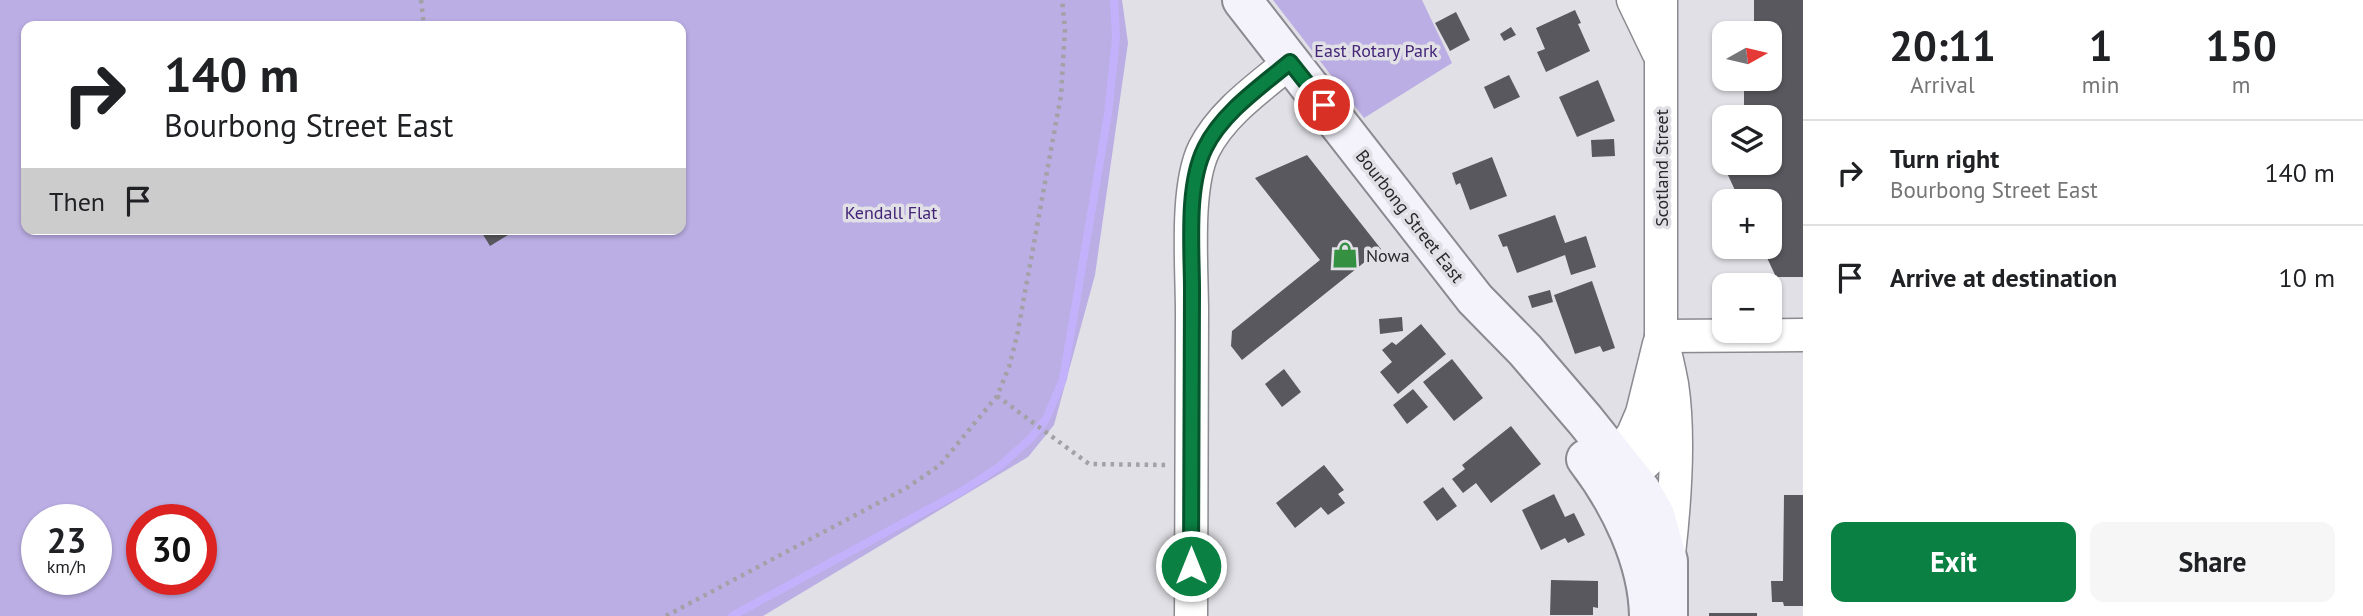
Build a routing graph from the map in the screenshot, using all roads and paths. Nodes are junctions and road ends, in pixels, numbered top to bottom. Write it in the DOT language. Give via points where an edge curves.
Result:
graph roads {
  1 [pos="421,0"];
  2 [pos="1062,0"];
  3 [pos="1242,0"];
  4 [pos="1633,0"];
  5 [pos="1661,0"];
  6 [pos="423,21"];
  7 [pos="1661,60"];
  8 [pos="1290,62"];
  9 [pos="1661,335"];
  10 [pos="1803,335"];
  11 [pos="997,396"];
  12 [pos="1673,396"];
  13 [pos="1192,466"];
  14 [pos="1618,473"];
  15 [pos="1668,561"];
  16 [pos="666,616"];
  17 [pos="1191,616"];
  18 [pos="1649,616"];
  19 [pos="1668,616"];
  1 -- 6 [label="path"];
  2 -- 11 [label="path" via="1065,29 1060,94 1017,336"];
  3 -- 8 [label="main road, Bourbong Street East"];
  4 -- 7 [label="street"];
  5 -- 7 [label="street, Scotland Street"];
  7 -- 9 [label="street, Scotland Street"];
  8 -- 13 [label="street" via="1214,132 1196,172"];
  8 -- 14 [label="main road, Bourbong Street East" via="1475,299 1525,350"];
  9 -- 10 [label="street"];
  9 -- 12 [label="street, Scotland Street"];
  9 -- 14 [label="street, Scotland Street" via="1642,413"];
  11 -- 13 [label="path" via="1089,464"];
  11 -- 16 [label="path" via="940,465 908,487"];
  12 -- 14 [label="street, Scotland Street" via="1668,422 1647,464"];
  12 -- 15 [label="street, Scotland Street" via="1674,508"];
  13 -- 17 [label="street"];
  14 -- 15 [label="main road, Bourbong Street East" via="1655,515"];
  14 -- 18 [label="main road, Bourbong Street East" via="1617,503 1643,575"];
  15 -- 19 [label="main road, Scotland Street"];
}
